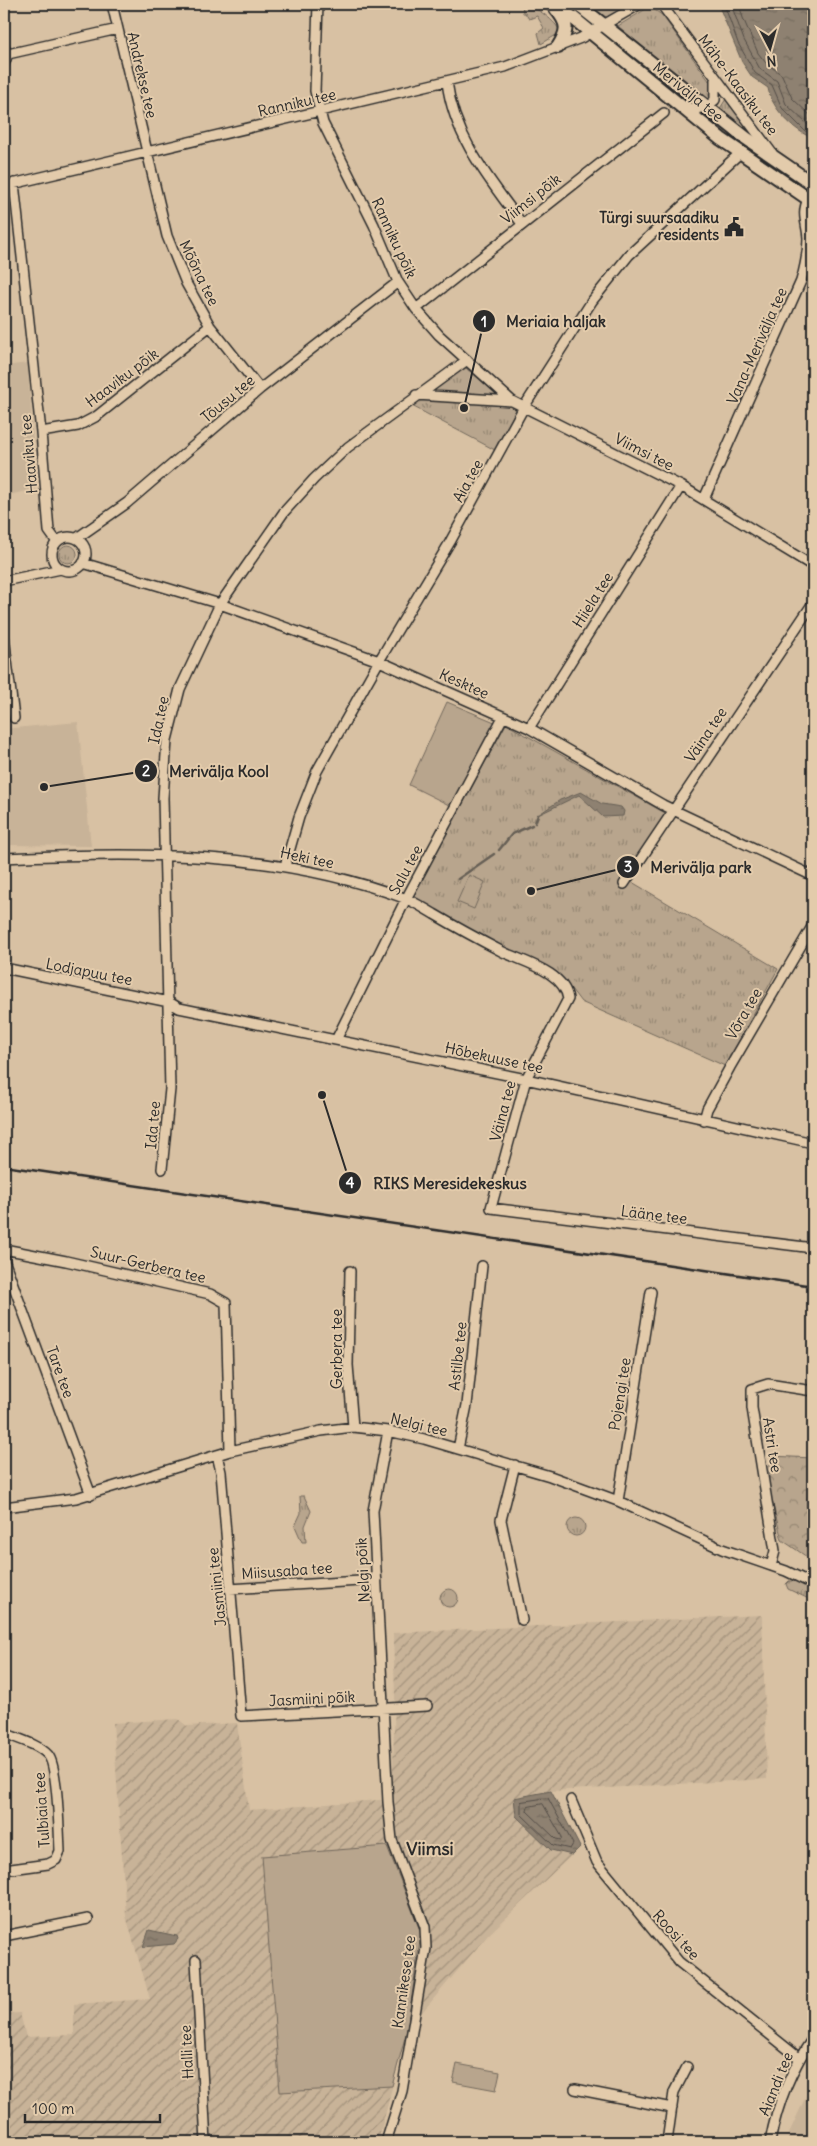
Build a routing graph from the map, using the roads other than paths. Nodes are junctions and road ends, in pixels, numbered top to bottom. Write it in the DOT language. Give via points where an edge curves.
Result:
graph roads {
  1 [pos="112,4"];
  2 [pos="318,4"];
  3 [pos="551,4"];
  4 [pos="577,4"];
  5 [pos="640,4"];
  6 [pos="659,4"];
  7 [pos="604,25"];
  8 [pos="118,29"];
  9 [pos="591,33"];
  10 [pos="558,47"];
  11 [pos="6,51"];
  12 [pos="4,64"];
  13 [pos="715,78"];
  14 [pos="447,82"];
  15 [pos="675,104"];
  16 [pos="707,107"];
  17 [pos="320,112"];
  18 [pos="664,113"];
  19 [pos="146,152"];
  20 [pos="740,154"];
  21 [pos="776,159"];
  22 [pos="14,183"];
  23 [pos="813,184"];
  24 [pos="4,186"];
  25 [pos="811,200"];
  26 [pos="522,224"];
  27 [pos="398,282"];
  28 [pos="416,309"];
  29 [pos="210,326"];
  30 [pos="467,360"];
  31 [pos="260,389"];
  32 [pos="416,396"];
  33 [pos="512,401"];
  34 [pos="524,407"];
  35 [pos="41,432"];
  36 [pos="681,486"];
  37 [pos="704,499"];
  38 [pos="77,538"];
  39 [pos="56,542"];
  40 [pos="83,563"];
  41 [pos="813,566"];
  42 [pos="61,569"];
  43 [pos="4,581"];
  44 [pos="813,603"];
  45 [pos="220,604"];
  46 [pos="4,636"];
  47 [pos="379,661"];
  48 [pos="503,717"];
  49 [pos="14,718"];
  50 [pos="529,728"];
  51 [pos="672,810"];
  52 [pos="165,855"];
  53 [pos="4,858"];
  54 [pos="285,866"];
  55 [pos="813,876"];
  56 [pos="624,884"];
  57 [pos="406,899"];
  58 [pos="813,925"];
  59 [pos="4,968"];
  60 [pos="568,999"];
  61 [pos="169,1002"];
  62 [pos="337,1038"];
  63 [pos="526,1078"];
  64 [pos="704,1120"];
  65 [pos="813,1143"];
  66 [pos="162,1169"];
  67 [pos="491,1208"];
  68 [pos="813,1248"];
  69 [pos="4,1249"];
  70 [pos="4,1260"];
  71 [pos="482,1266"];
  72 [pos="350,1271"];
  73 [pos="651,1292"];
  74 [pos="813,1391"];
  75 [pos="353,1427"];
  76 [pos="388,1431"];
  77 [pos="458,1449"];
  78 [pos="230,1451"];
  79 [pos="217,1455"];
  80 [pos="515,1466"];
  81 [pos="91,1495"];
  82 [pos="618,1501"];
  83 [pos="4,1507"];
  84 [pos="771,1566"];
  85 [pos="377,1580"];
  86 [pos="813,1584"];
  87 [pos="230,1589"];
  88 [pos="522,1620"];
  89 [pos="427,1706"];
  90 [pos="384,1708"];
  91 [pos="241,1716"];
  92 [pos="4,1733"];
  93 [pos="571,1800"];
  94 [pos="4,1870"];
  95 [pos="88,1919"];
  96 [pos="4,1936"];
  97 [pos="196,1960"];
  98 [pos="813,2038"];
  99 [pos="799,2058"];
  100 [pos="687,2067"];
  101 [pos="575,2089"];
  102 [pos="672,2108"];
  103 [pos="206,2142"];
  104 [pos="386,2142"];
  105 [pos="667,2142"];
  106 [pos="770,2142"];
  1 -- 8 [label="street, Andrekse tee"];
  2 -- 17 [label="street, Ranniku põik" via="315,91"];
  3 -- 9 [label="main road, Merivälja tee"];
  3 -- 10 [label="main road" via="565,20 564,37"];
  4 -- 7 [label="main road, Merivälja tee"];
  5 -- 7 [label="street, Ranniku tee"];
  6 -- 13 [label="street, Mähe-Kaasiku tee"];
  7 -- 9 [label="street, Ranniku tee"];
  7 -- 16 [label="main road, Merivälja tee"];
  8 -- 11 [label="street"];
  8 -- 19 [label="street, Andrekse tee"];
  9 -- 10 [label="street, Ranniku tee"];
  9 -- 15 [label="main road, Merivälja tee"];
  10 -- 14 [label="street, Ranniku tee" via="505,68"];
  11 -- 12 [label="street"];
  13 -- 16 [label="street" via="715,100"];
  13 -- 21 [label="street, Mähe-Kaasiku tee"];
  14 -- 17 [label="street, Ranniku tee"];
  14 -- 26 [label="street" via="458,124 476,161"];
  15 -- 16 [label="street" via="696,109"];
  15 -- 20 [label="main road, Merivälja tee"];
  16 -- 21 [label="main road, Merivälja tee"];
  17 -- 19 [label="street, Ranniku tee"];
  17 -- 27 [label="street, Ranniku põik"];
  18 -- 26 [label="street, Viimsi põik"];
  19 -- 22 [label="street, Ranniku tee"];
  19 -- 29 [label="street, Mõõna tee" via="167,236 186,283"];
  20 -- 25 [label="main road, Merivälja tee"];
  20 -- 34 [label="street, Aia tee" via="629,255 592,301"];
  21 -- 23 [label="main road, Merivälja tee"];
  22 -- 24 [label="street, Ranniku tee"];
  22 -- 35 [label="street, Haaviku tee"];
  25 -- 37 [label="street, Vana-Merivälja tee" via="803,210 808,236 801,281"];
  26 -- 28 [label="street, Viimsi põik"];
  27 -- 28 [label="street, Ranniku põik"];
  27 -- 31 [label="street, Tõusu tee"];
  28 -- 30 [label="street, Ranniku põik"];
  29 -- 31 [label="street, Mõõna tee"];
  29 -- 35 [label="street, Haaviku põik" via="97,416 78,426"];
  30 -- 32 [label="street, Ida tee"];
  30 -- 33 [label="street, Viimsi tee"];
  31 -- 38 [label="street, Tõusu tee" via="127,503"];
  32 -- 33 [label="street"];
  32 -- 45 [label="street, Ida tee" via="348,447 314,479 284,512"];
  33 -- 34 [label="street, Viimsi tee"];
  34 -- 36 [label="street, Viimsi tee"];
  34 -- 47 [label="street, Aia tee" via="450,542"];
  35 -- 39 [label="street, Haaviku tee" via="49,531"];
  36 -- 37 [label="street, Viimsi tee"];
  36 -- 50 [label="street, Hiiela tee"];
  37 -- 41 [label="street, Viimsi tee"];
  38 -- 39 [label="street" via="66,537"];
  38 -- 40 [label="street" via="86,551"];
  39 -- 42 [label="street" via="52,556"];
  40 -- 42 [label="street" via="72,570"];
  40 -- 45 [label="street, Kesktee"];
  42 -- 43 [label="street"];
  44 -- 51 [label="street, Väina tee"];
  45 -- 47 [label="street, Kesktee"];
  45 -- 52 [label="street, Ida tee" via="180,689 167,740 163,798"];
  46 -- 49 [label="street"];
  47 -- 48 [label="street, Kesktee"];
  47 -- 54 [label="street, Aia tee" via="317,771"];
  48 -- 50 [label="street, Kesktee"];
  48 -- 57 [label="street, Salu tee"];
  50 -- 51 [label="street, Kesktee"];
  51 -- 55 [label="street, Kesktee"];
  51 -- 56 [label="street, Väina tee"];
  52 -- 53 [label="street, Heki tee"];
  52 -- 54 [label="street, Heki tee"];
  52 -- 61 [label="street, Ida tee"];
  54 -- 57 [label="street, Heki tee"];
  57 -- 60 [label="street, Heki tee" via="556,978 566,989"];
  57 -- 62 [label="street, Salu tee"];
  58 -- 64 [label="street, Võra tee" via="725,1075"];
  59 -- 61 [label="street, Lodjapuu tee"];
  60 -- 63 [label="street, Väina tee"];
  61 -- 62 [label="street, Hõbekuuse tee" via="179,1008"];
  61 -- 66 [label="street, Ida tee" via="170,1089"];
  62 -- 63 [label="street, Hõbekuuse tee"];
  63 -- 64 [label="street, Hõbekuuse tee"];
  63 -- 67 [label="street, Väina tee"];
  64 -- 65 [label="street, Hõbekuuse tee"];
  67 -- 68 [label="street, Lääne tee"];
  69 -- 78 [label="street, Suur-Gerbera tee" via="210,1294 226,1303"];
  70 -- 81 [label="street, Tare tee"];
  71 -- 77 [label="street, Astilbe tee" via="467,1405"];
  72 -- 75 [label="street, Gerbera tee" via="348,1365"];
  73 -- 82 [label="street, Pojengi tee"];
  74 -- 84 [label="street, Astri tee" via="768,1384 752,1389 752,1408 775,1551"];
  75 -- 76 [label="street, Nelgi tee"];
  75 -- 78 [label="street, Nelgi tee"];
  76 -- 77 [label="street, Nelgi tee"];
  76 -- 85 [label="street, Nelgi põik" via="373,1511"];
  77 -- 80 [label="street, Nelgi tee"];
  78 -- 79 [label="street, Nelgi tee"];
  79 -- 81 [label="street, Nelgi tee"];
  79 -- 87 [label="street, Jasmiini tee"];
  80 -- 82 [label="street, Nelgi tee"];
  80 -- 88 [label="street" via="501,1520"];
  81 -- 83 [label="street, Nelgi tee"];
  82 -- 84 [label="street, Nelgi tee" via="722,1549"];
  84 -- 86 [label="street, Nelgi tee"];
  85 -- 87 [label="street, Miisusaba tee"];
  85 -- 90 [label="street, Nelgi põik"];
  87 -- 91 [label="street, Jasmiini tee"];
  89 -- 90 [label="street, Jasmiini põik"];
  90 -- 91 [label="street, Jasmiini põik"];
  90 -- 104 [label="street, Kannikese tee" via="392,1840 425,1927 426,1948 402,2091"];
  92 -- 94 [label="street, Tulbiaia tee" via="50,1756 55,1772 60,1851 56,1860 48,1864"];
  93 -- 99 [label="street, Roosi tee" via="596,1862 679,1962"];
  95 -- 96 [label="street"];
  97 -- 103 [label="street, Halli tee"];
  98 -- 99 [label="street, Aiandi tee"];
  99 -- 106 [label="street, Aiandi tee" via="774,2120"];
  100 -- 102 [label="street" via="674,2092"];
  101 -- 102 [label="street"];
  102 -- 105 [label="street"];
}
